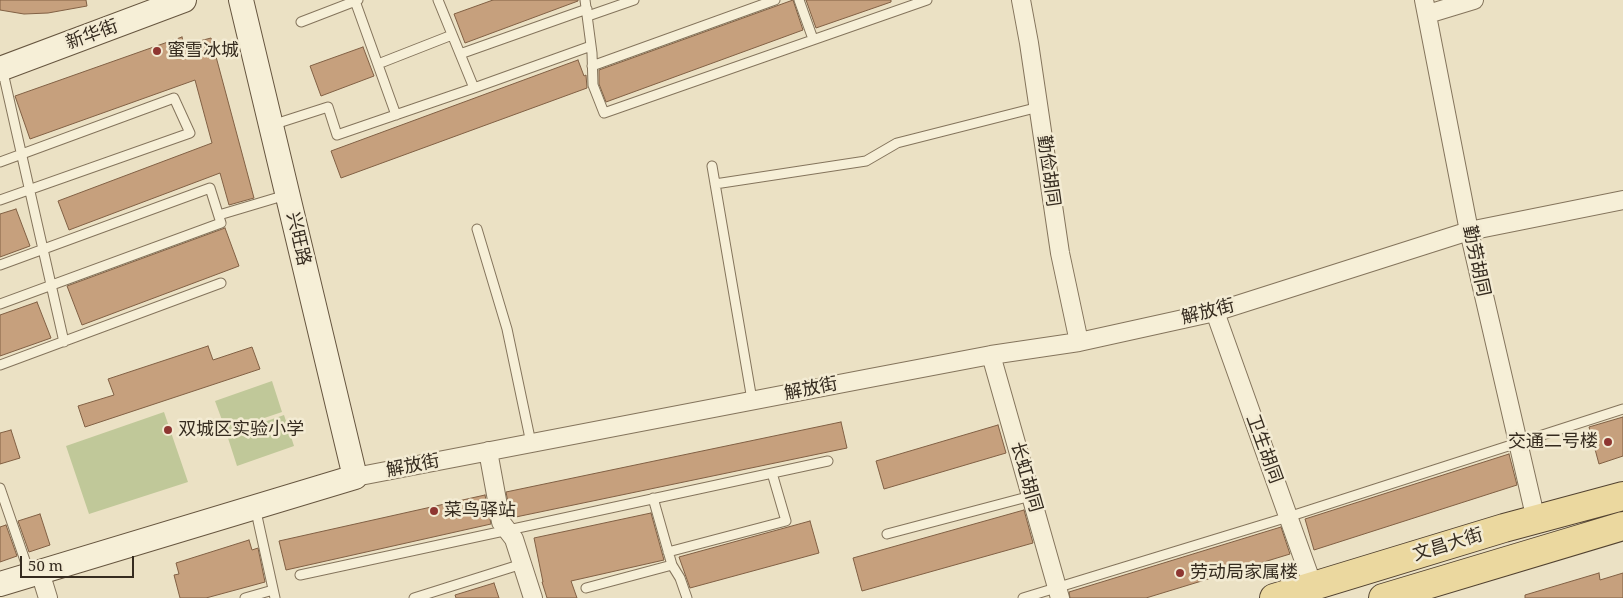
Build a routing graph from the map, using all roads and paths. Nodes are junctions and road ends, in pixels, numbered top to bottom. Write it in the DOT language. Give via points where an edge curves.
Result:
graph roads {
  1 [pos="163,0"];
  2 [pos="184,0"];
  3 [pos="241,0"];
  4 [pos="357,0"];
  5 [pos="438,0"];
  6 [pos="634,0"];
  7 [pos="775,0"];
  8 [pos="799,0"];
  9 [pos="927,0"];
  10 [pos="1021,0"];
  11 [pos="1474,0"];
  12 [pos="1426,7"];
  13 [pos="587,8"];
  14 [pos="138,18"];
  15 [pos="302,22"];
  16 [pos="452,36"];
  17 [pos="813,39"];
  18 [pos="591,46"];
  19 [pos="460,54"];
  20 [pos="378,64"];
  21 [pos="592,66"];
  22 [pos="1,69"];
  23 [pos="474,88"];
  24 [pos="1038,108"];
  25 [pos="396,115"];
  26 [pos="271,126"];
  27 [pos="21,154"];
  28 [pos="0,162"];
  29 [pos="712,166"];
  30 [pos="715,184"];
  31 [pos="29,190"];
  32 [pos="287,194"];
  33 [pos="0,200"];
  34 [pos="1623,200"];
  35 [pos="219,215"];
  36 [pos="477,229"];
  37 [pos="1469,231"];
  38 [pos="43,249"];
  39 [pos="0,265"];
  40 [pos="221,284"];
  41 [pos="51,285"];
  42 [pos="0,304"];
  43 [pos="1215,312"];
  44 [pos="64,342"];
  45 [pos="1079,342"];
  46 [pos="991,355"];
  47 [pos="0,365"];
  48 [pos="752,400"];
  49 [pos="1623,409"];
  50 [pos="531,443"];
  51 [pos="1518,443"];
  52 [pos="488,451"];
  53 [pos="828,461"];
  54 [pos="772,473"];
  55 [pos="355,477"];
  56 [pos="0,488"];
  57 [pos="1031,496"];
  58 [pos="1623,496"];
  59 [pos="652,498"];
  60 [pos="255,507"];
  61 [pos="1623,512"];
  62 [pos="1288,517"];
  63 [pos="1536,520"];
  64 [pos="1623,526"];
  65 [pos="1504,528"];
  66 [pos="507,529"];
  67 [pos="887,534"];
  68 [pos="668,552"];
  69 [pos="522,564"];
  70 [pos="672,565"];
  71 [pos="35,574"];
  72 [pos="300,575"];
  73 [pos="0,584"];
  74 [pos="1313,586"];
  75 [pos="586,588"];
  76 [pos="1059,593"];
  77 [pos="274,594"];
  78 [pos="1390,597"];
  79 [pos="48,598"];
  80 [pos="245,598"];
  81 [pos="414,598"];
  82 [pos="533,598"];
  83 [pos="687,598"];
  84 [pos="1023,598"];
  85 [pos="1274,598"];
  1 -- 14 [label="street"];
  2 -- 14 [label="street, 新华街"];
  3 -- 26 [label="street, 兴旺路"];
  4 -- 15 [label="lane"];
  4 -- 20 [label="lane"];
  5 -- 16 [label="lane"];
  6 -- 13 [label="lane"];
  7 -- 21 [label="lane"];
  8 -- 17 [label="lane"];
  9 -- 17 [label="lane"];
  10 -- 24 [label="street, 勤俭胡同"];
  11 -- 12 [label="street"];
  12 -- 37 [label="street, 勤劳胡同"];
  13 -- 18 [label="lane"];
  13 -- 19 [label="lane"];
  14 -- 22 [label="street, 新华街"];
  16 -- 19 [label="lane"];
  16 -- 20 [label="lane"];
  17 -- 21 [label="lane" via="604,112 593,85"];
  18 -- 21 [label="lane"];
  18 -- 23 [label="lane"];
  19 -- 23 [label="lane"];
  20 -- 25 [label="lane"];
  22 -- 27 [label="lane"];
  23 -- 25 [label="lane"];
  24 -- 30 [label="lane" via="897,143 866,161"];
  24 -- 45 [label="street, 勤俭胡同" via="1060,253"];
  25 -- 26 [label="lane" via="337,135 328,107"];
  26 -- 32 [label="street, 兴旺路"];
  27 -- 28 [label="lane"];
  27 -- 31 [label="lane"];
  27 -- 31 [label="lane" via="174,98 190,133"];
  29 -- 30 [label="lane"];
  30 -- 48 [label="lane"];
  31 -- 33 [label="lane"];
  31 -- 38 [label="lane"];
  32 -- 35 [label="lane"];
  32 -- 55 [label="street, 兴旺路"];
  34 -- 37 [label="street, 解放街"];
  35 -- 38 [label="lane" via="210,188"];
  35 -- 41 [label="lane" via="222,223"];
  36 -- 50 [label="lane" via="507,329"];
  37 -- 43 [label="street, 解放街"];
  37 -- 51 [label="street, 勤劳胡同"];
  38 -- 39 [label="lane"];
  38 -- 41 [label="lane"];
  40 -- 44 [label="lane"];
  41 -- 42 [label="lane"];
  41 -- 44 [label="lane"];
  43 -- 45 [label="street, 解放街"];
  43 -- 62 [label="street, 卫生胡同"];
  44 -- 47 [label="lane"];
  45 -- 46 [label="street, 解放街"];
  46 -- 48 [label="street, 解放街"];
  46 -- 57 [label="street, 长虹胡同"];
  48 -- 50 [label="street, 解放街"];
  49 -- 51 [label="lane"];
  50 -- 52 [label="street, 解放街"];
  51 -- 62 [label="lane"];
  51 -- 63 [label="street, 勤劳胡同"];
  52 -- 55 [label="street, 解放街"];
  52 -- 66 [label="street" via="501,522"];
  53 -- 54 [label="lane"];
  54 -- 59 [label="lane"];
  54 -- 68 [label="lane" via="786,521"];
  55 -- 60 [label="street, 解放街"];
  56 -- 71 [label="lane"];
  57 -- 67 [label="lane"];
  57 -- 76 [label="street, 长虹胡同"];
  58 -- 63 [label="main road, 文昌大街"];
  59 -- 66 [label="lane"];
  59 -- 68 [label="lane"];
  60 -- 71 [label="street, 解放街"];
  60 -- 77 [label="lane"];
  61 -- 65 [label="main road"];
  62 -- 74 [label="street, 卫生胡同"];
  62 -- 76 [label="lane"];
  63 -- 65 [label="main road, 文昌大街"];
  64 -- 78 [label="main road, 文昌大街"];
  65 -- 74 [label="main road, 文昌大街"];
  66 -- 69 [label="street"];
  66 -- 72 [label="lane"];
  68 -- 70 [label="lane"];
  69 -- 81 [label="lane"];
  69 -- 82 [label="street"];
  70 -- 75 [label="lane"];
  70 -- 83 [label="lane"];
  71 -- 73 [label="street, 解放街"];
  71 -- 79 [label="street"];
  74 -- 85 [label="main road, 文昌大街"];
  76 -- 84 [label="lane"];
  77 -- 80 [label="lane"];
}
